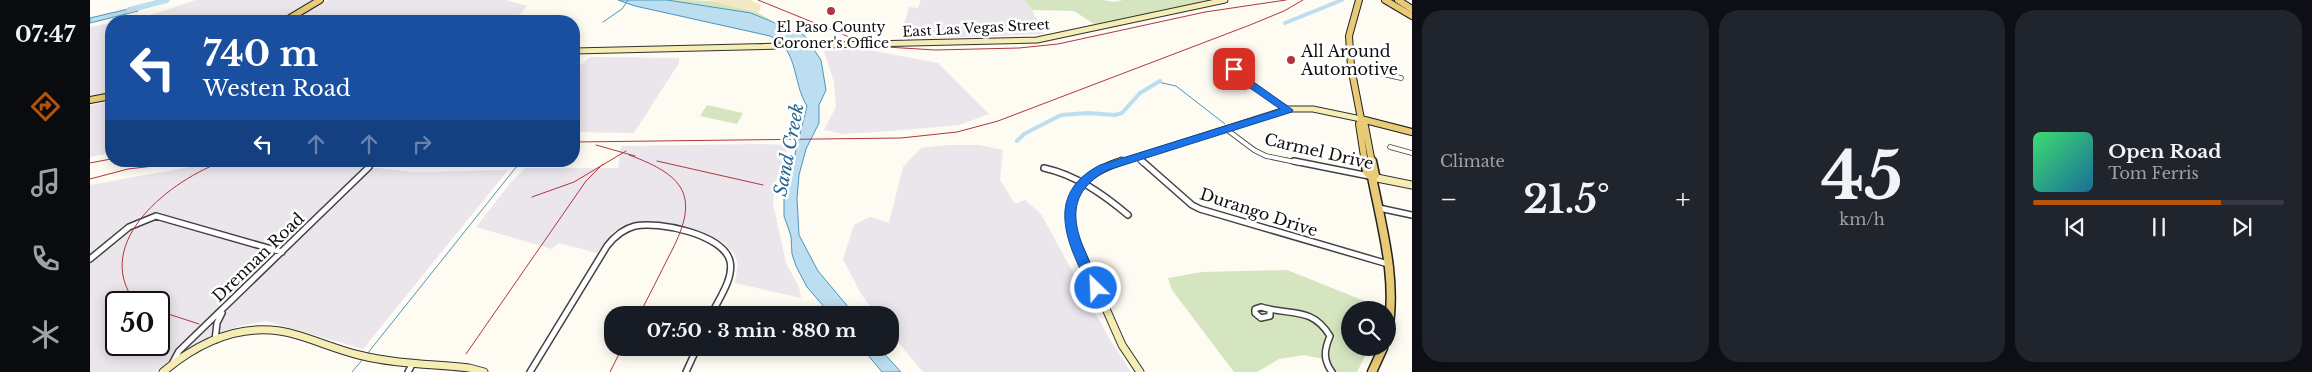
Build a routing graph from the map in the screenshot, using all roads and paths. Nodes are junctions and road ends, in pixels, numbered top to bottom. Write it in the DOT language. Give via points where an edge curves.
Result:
graph roads {
  1 [pos="320,0"];
  2 [pos="1225,0"];
  3 [pos="1359,0"];
  4 [pos="1385,0"];
  5 [pos="1398,0"];
  6 [pos="1412,9"];
  7 [pos="295,15"];
  8 [pos="1412,16"];
  9 [pos="580,51"];
  10 [pos="1351,67"];
  11 [pos="1234,69"];
  12 [pos="1401,78"];
  13 [pos="105,97"];
  14 [pos="90,100"];
  15 [pos="1288,110"];
  16 [pos="1361,120"];
  17 [pos="1226,129"];
  18 [pos="1412,132"];
  19 [pos="1390,148"];
  20 [pos="1412,152"];
  21 [pos="1137,157"];
  22 [pos="369,167"];
  23 [pos="1044,168"];
  24 [pos="1372,177"];
  25 [pos="1081,182"];
  26 [pos="1412,185"];
  27 [pos="1378,208"];
  28 [pos="1128,215"];
  29 [pos="1412,215"];
  30 [pos="282,252"];
  31 [pos="90,259"];
  32 [pos="1388,264"];
  33 [pos="1392,301"];
  34 [pos="715,306"];
  35 [pos="224,310"];
  36 [pos="1270,312"];
  37 [pos="215,340"];
  38 [pos="693,356"];
  39 [pos="1379,356"];
  40 [pos="413,362"];
  41 [pos="171,365"];
  42 [pos="163,372"];
  43 [pos="408,372"];
  44 [pos="484,372"];
  45 [pos="530,372"];
  46 [pos="686,372"];
  47 [pos="1140,372"];
  48 [pos="1332,372"];
  49 [pos="1372,372"];
  1 -- 7 [label="main road"];
  2 -- 9 [label="street, East Las Vegas Street" via="1037,40"];
  3 -- 10 [label="main road" via="1349,36"];
  4 -- 8 [label="main road"];
  5 -- 6 [label="main road"];
  10 -- 12 [label="street"];
  10 -- 16 [label="main road"];
  11 -- 15 [label="street"];
  13 -- 14 [label="main road"];
  15 -- 16 [label="street" via="1314,109"];
  15 -- 17 [label="street"];
  16 -- 18 [label="main road"];
  16 -- 24 [label="main road" via="1367,172"];
  17 -- 21 [label="street"];
  17 -- 24 [label="street, Carmel Drive" via="1266,156"];
  19 -- 20 [label="street"];
  21 -- 25 [label="street" via="1104,167"];
  21 -- 32 [label="street, Durango Drive" via="1200,209"];
  22 -- 30 [label="street, Drennan Road"];
  23 -- 25 [label="street"];
  24 -- 26 [label="street, Carmel Drive"];
  24 -- 27 [label="main road"];
  25 -- 28 [label="street" via="1103,194"];
  25 -- 47 [label="street" via="1070,204 1072,234 1122,345"];
  27 -- 29 [label="street"];
  27 -- 32 [label="main road"];
  30 -- 31 [label="street" via="156,216 134,224"];
  30 -- 35 [label="street, Drennan Road"];
  32 -- 33 [label="main road"];
  34 -- 45 [label="street" via="730,272 730,259 725,249 714,241 687,232 647,224 631,227 617,234 607,246"];
  35 -- 37 [label="street" via="217,323"];
  35 -- 41 [label="street, Drennan Road" via="179,351"];
  36 -- 48 [label="street" via="1298,312 1325,325 1330,336 1323,348 1325,363"];
  37 -- 40 [label="street" via="255,330 277,330 357,355"];
  37 -- 41 [label="street"];
  38 -- 46 [label="street"];
  39 -- 49 [label="main road"];
  40 -- 43 [label="street"];
  40 -- 44 [label="street"];
  41 -- 42 [label="street, Drennan Road"];
}
